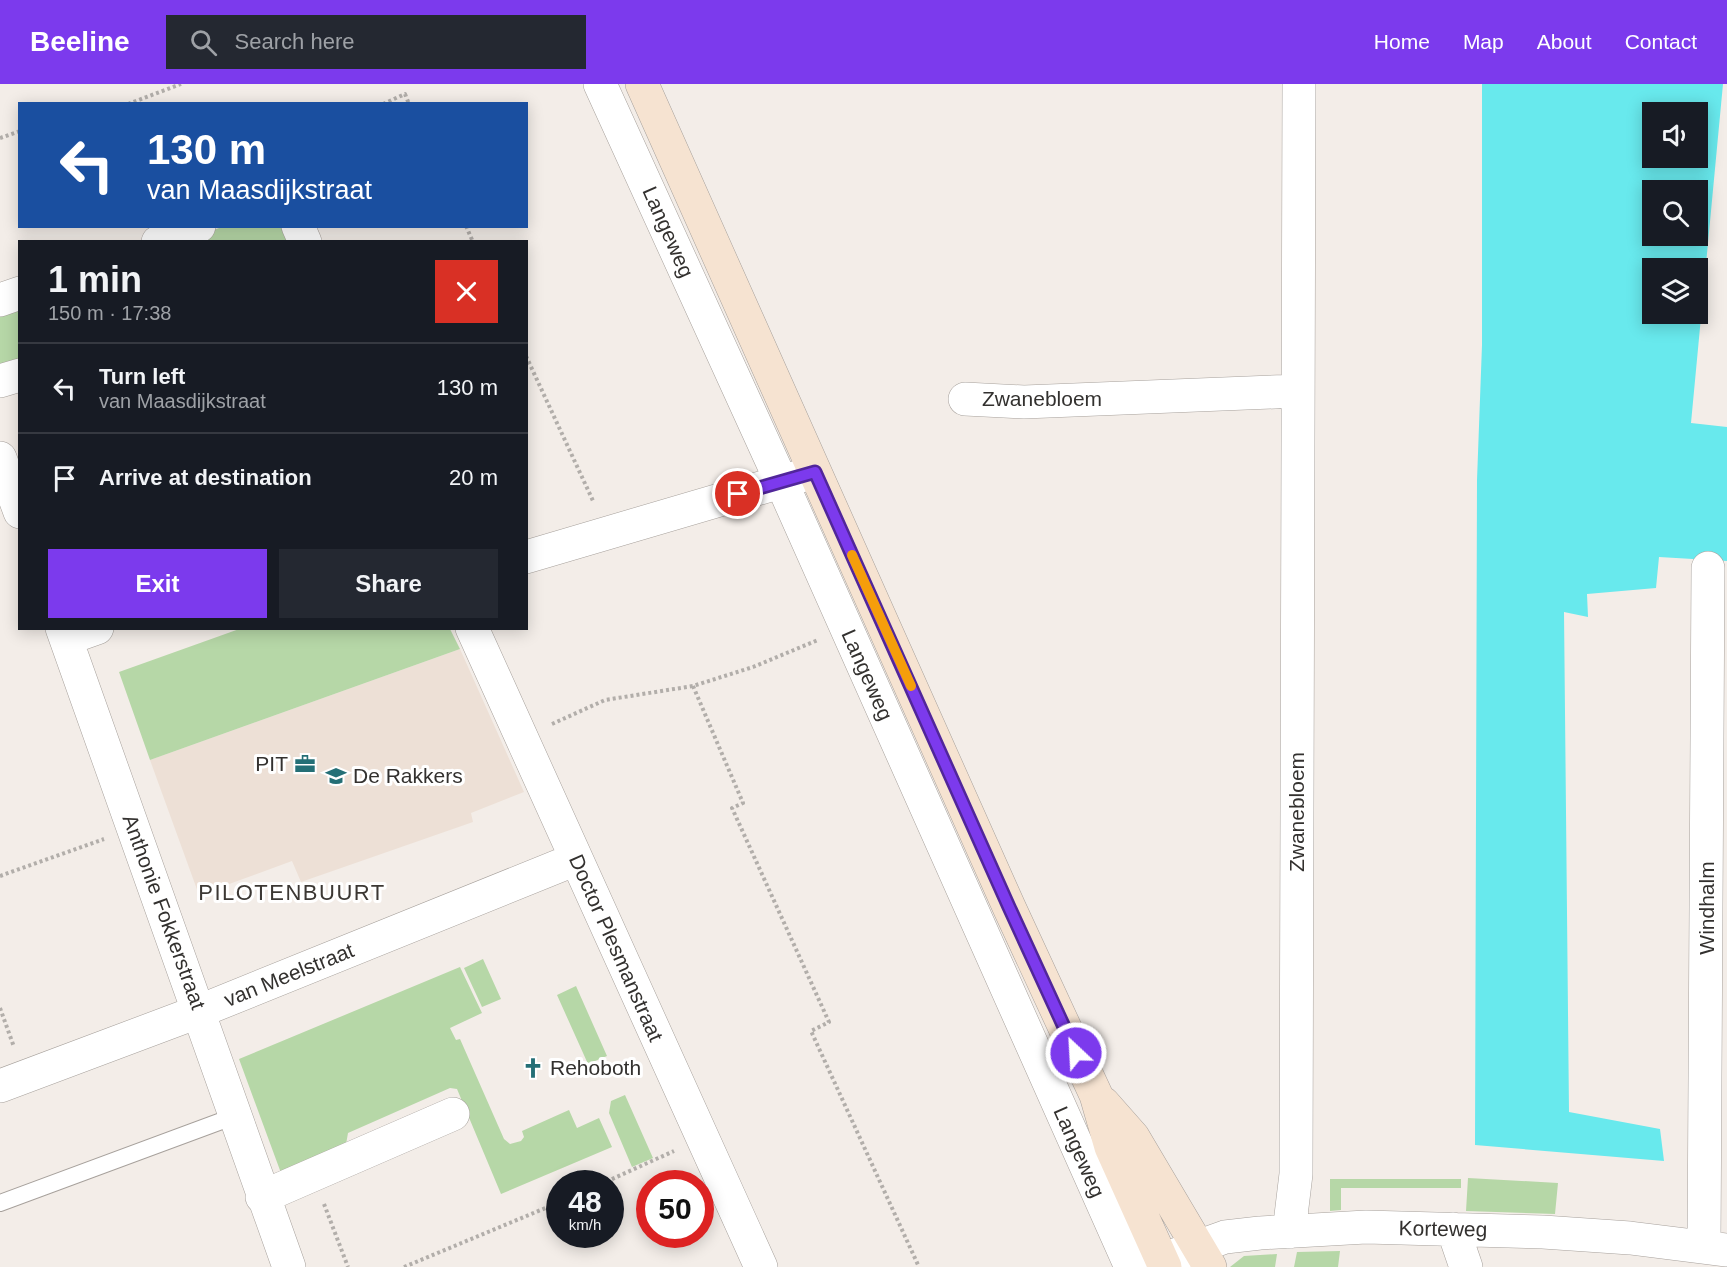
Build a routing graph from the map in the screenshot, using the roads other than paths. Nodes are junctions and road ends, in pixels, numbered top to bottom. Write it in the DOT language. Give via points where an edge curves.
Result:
graph roads {
  1 [pos="600,84"];
  2 [pos="642,84"];
  3 [pos="1299,84"];
  4 [pos="191,228"];
  5 [pos="158,236"];
  6 [pos="18,294"];
  7 [pos="0,300"];
  8 [pos="18,376"];
  9 [pos="0,381"];
  10 [pos="1298,391"];
  11 [pos="965,399"];
  12 [pos="0,458"];
  13 [pos="815,472"];
  14 [pos="781,481"];
  15 [pos="18,507"];
  16 [pos="528,556"];
  17 [pos="1708,568"];
  18 [pos="86,630"];
  19 [pos="473,630"];
  20 [pos="64,634"];
  21 [pos="576,859"];
  22 [pos="200,1011"];
  23 [pos="12,1081"];
  24 [pos="1096,1095"];
  25 [pos="453,1114"];
  26 [pos="235,1116"];
  27 [pos="262,1197"];
  28 [pos="0,1203"];
  29 [pos="1453,1229"];
  30 [pos="1288,1232"];
  31 [pos="1716,1249"];
  32 [pos="1204,1257"];
  33 [pos="1152,1265"];
  34 [pos="289,1267"];
  35 [pos="761,1267"];
  36 [pos="1466,1267"];
  1 -- 14 [label="street, Langeweg"];
  2 -- 13 [label="main road, Langeweg"];
  3 -- 10 [label="street, Zwanebloem"];
  4 -- 5 [label="street"];
  6 -- 7 [label="street"];
  8 -- 9 [label="street"];
  10 -- 11 [label="street, Zwanebloem" via="1024,402"];
  10 -- 30 [label="street, Zwanebloem" via="1296,1174"];
  12 -- 15 [label="street"];
  13 -- 14 [label="street"];
  13 -- 24 [label="main road, Langeweg"];
  14 -- 16 [label="street"];
  14 -- 33 [label="street, Langeweg" via="846,628"];
  17 -- 31 [label="street, Windhalm"];
  18 -- 20 [label="street"];
  19 -- 21 [label="street, Doctor Plesmanstraat"];
  20 -- 22 [label="street, Anthonie Fokkerstraat"];
  21 -- 22 [label="street, van Meelstraat"];
  21 -- 35 [label="street, Doctor Plesmanstraat"];
  22 -- 23 [label="street, van Meelstraat"];
  22 -- 26 [label="street, Anthonie Fokkerstraat"];
  24 -- 32 [label="main road, Langeweg" via="1133,1137"];
  24 -- 33 [label="main road, Langeweg"];
  25 -- 27 [label="street"];
  26 -- 27 [label="street, Anthonie Fokkerstraat"];
  26 -- 28 [label="lane"];
  27 -- 34 [label="street, Anthonie Fokkerstraat"];
  29 -- 30 [label="street, Korteweg" via="1366,1227"];
  29 -- 31 [label="street, Korteweg" via="1587,1235"];
  29 -- 36 [label="street"];
  30 -- 32 [label="street, Korteweg" via="1225,1238"];
  32 -- 33 [label="street, Korteweg"];
}
